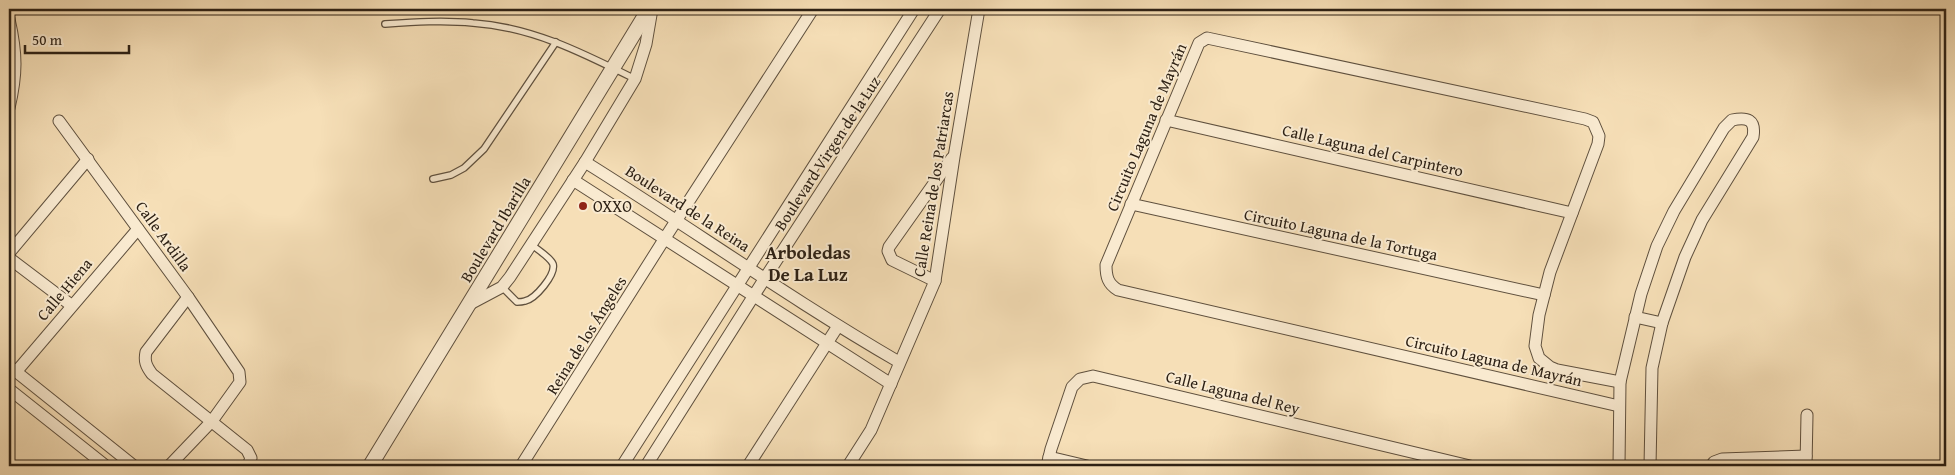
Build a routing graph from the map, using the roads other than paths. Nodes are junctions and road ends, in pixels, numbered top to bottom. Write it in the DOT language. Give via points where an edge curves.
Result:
graph roads {
  1 [pos="651,9"];
  2 [pos="813,9"];
  3 [pos="914,9"];
  4 [pos="940,9"];
  5 [pos="979,9"];
  6 [pos="9,19"];
  7 [pos="385,24"];
  8 [pos="556,42"];
  9 [pos="612,68"];
  10 [pos="635,79"];
  11 [pos="9,108"];
  12 [pos="1166,120"];
  13 [pos="60,121"];
  14 [pos="954,157"];
  15 [pos="88,159"];
  16 [pos="585,162"];
  17 [pos="433,179"];
  18 [pos="573,180"];
  19 [pos="1131,204"];
  20 [pos="1572,213"];
  21 [pos="677,220"];
  22 [pos="138,229"];
  23 [pos="665,238"];
  24 [pos="532,245"];
  25 [pos="9,253"];
  26 [pos="9,258"];
  27 [pos="749,267"];
  28 [pos="765,278"];
  29 [pos="934,281"];
  30 [pos="738,286"];
  31 [pos="502,287"];
  32 [pos="1544,295"];
  33 [pos="754,296"];
  34 [pos="188,297"];
  35 [pos="470,304"];
  36 [pos="71,305"];
  37 [pos="1636,317"];
  38 [pos="1662,323"];
  39 [pos="838,326"];
  40 [pos="827,343"];
  41 [pos="900,362"];
  42 [pos="12,369"];
  43 [pos="1620,382"];
  44 [pos="891,384"];
  45 [pos="9,389"];
  46 [pos="1619,406"];
  47 [pos="1807,415"];
  48 [pos="212,421"];
  49 [pos="1048,461"];
  50 [pos="1806,461"];
  51 [pos="101,464"];
  52 [pos="134,466"];
  53 [pos="169,466"];
  54 [pos="248,466"];
  55 [pos="370,466"];
  56 [pos="522,466"];
  57 [pos="622,466"];
  58 [pos="646,466"];
  59 [pos="748,466"];
  60 [pos="848,466"];
  61 [pos="1087,466"];
  62 [pos="1470,466"];
  63 [pos="1619,466"];
  64 [pos="1650,466"];
  65 [pos="1711,466"];
  1 -- 9 [label="street, Boulevard Ibarilla"];
  1 -- 10 [label="street" via="646,44"];
  2 -- 21 [label="street, Reina de los Ángeles"];
  3 -- 27 [label="street, Boulevard Virgen de la Luz"];
  4 -- 28 [label="street, Boulevard Virgen de la Luz"];
  5 -- 14 [label="street, Calle Reina de los Patriarcas"];
  6 -- 11 [label="street" via="16,61"];
  7 -- 8 [label="lane" via="475,23 530,33"];
  8 -- 9 [label="lane"];
  8 -- 17 [label="lane" via="484,149 464,168"];
  9 -- 10 [label="lane"];
  9 -- 35 [label="street, Boulevard Ibarilla"];
  10 -- 16 [label="street"];
  12 -- 19 [label="street, Circuito Laguna de Mayrán"];
  12 -- 20 [label="street, Calle Laguna del Carpintero"];
  12 -- 20 [label="street, Circuito Laguna de Mayrán" via="1199,43 1207,38 1585,119 1593,122 1599,136 1598,144"];
  13 -- 15 [label="street, Calle Ardilla"];
  14 -- 29 [label="street, Calle Reina de los Patriarcas"];
  14 -- 29 [label="street" via="888,251 892,260"];
  15 -- 22 [label="street, Calle Ardilla"];
  15 -- 25 [label="street"];
  16 -- 18 [label="street"];
  16 -- 21 [label="street, Boulevard de la Reina"];
  18 -- 23 [label="street"];
  18 -- 24 [label="street"];
  19 -- 32 [label="street, Circuito Laguna de la Tortuga"];
  19 -- 46 [label="street, Circuito Laguna de Mayrán" via="1106,265 1107,279 1118,290"];
  20 -- 32 [label="street, Circuito Laguna de Mayrán"];
  21 -- 23 [label="street, Reina de los Ángeles"];
  21 -- 27 [label="street, Boulevard de la Reina"];
  22 -- 34 [label="street, Calle Ardilla"];
  22 -- 36 [label="street, Calle Hiena"];
  23 -- 30 [label="street"];
  23 -- 56 [label="street, Reina de los Ángeles"];
  24 -- 31 [label="street"];
  24 -- 31 [label="lane" via="552,262 554,269 549,279 526,301 517,302"];
  26 -- 36 [label="street"];
  27 -- 28 [label="street, Boulevard de la Reina"];
  27 -- 30 [label="street, Boulevard Virgen de la Luz"];
  28 -- 33 [label="street, Boulevard Virgen de la Luz"];
  28 -- 39 [label="street, Boulevard de la Reina"];
  29 -- 41 [label="street, Calle Reina de los Patriarcas"];
  30 -- 33 [label="street"];
  30 -- 57 [label="street, Boulevard Virgen de la Luz"];
  31 -- 35 [label="street"];
  32 -- 43 [label="street, Circuito Laguna de Mayrán" via="1534,343 1539,358 1557,370"];
  33 -- 40 [label="street"];
  33 -- 58 [label="street, Boulevard Virgen de la Luz"];
  34 -- 48 [label="street, Calle Ardilla" via="240,372 240,382"];
  34 -- 48 [label="street" via="146,352 144,360 152,374"];
  35 -- 55 [label="street, Boulevard Ibarilla"];
  36 -- 42 [label="street, Calle Hiena"];
  37 -- 38 [label="street"];
  37 -- 38 [label="street" via="1657,246 1674,211 1724,128 1732,120 1746,119 1752,122 1753,137 1702,220 1684,257"];
  37 -- 43 [label="street"];
  38 -- 64 [label="street" via="1652,368"];
  39 -- 40 [label="street"];
  39 -- 41 [label="street, Boulevard de la Reina"];
  40 -- 44 [label="street"];
  40 -- 59 [label="street"];
  41 -- 44 [label="street, Calle Reina de los Patriarcas"];
  42 -- 52 [label="street"];
  43 -- 46 [label="street"];
  44 -- 60 [label="street, Calle Reina de los Patriarcas" via="871,430"];
  45 -- 51 [label="street"];
  46 -- 63 [label="street"];
  47 -- 50 [label="street"];
  48 -- 53 [label="street"];
  48 -- 54 [label="street" via="250,454"];
  49 -- 61 [label="street"];
  49 -- 62 [label="street, Calle Laguna del Rey" via="1072,387 1080,379 1093,376"];
  50 -- 65 [label="street" via="1722,459"];
}
